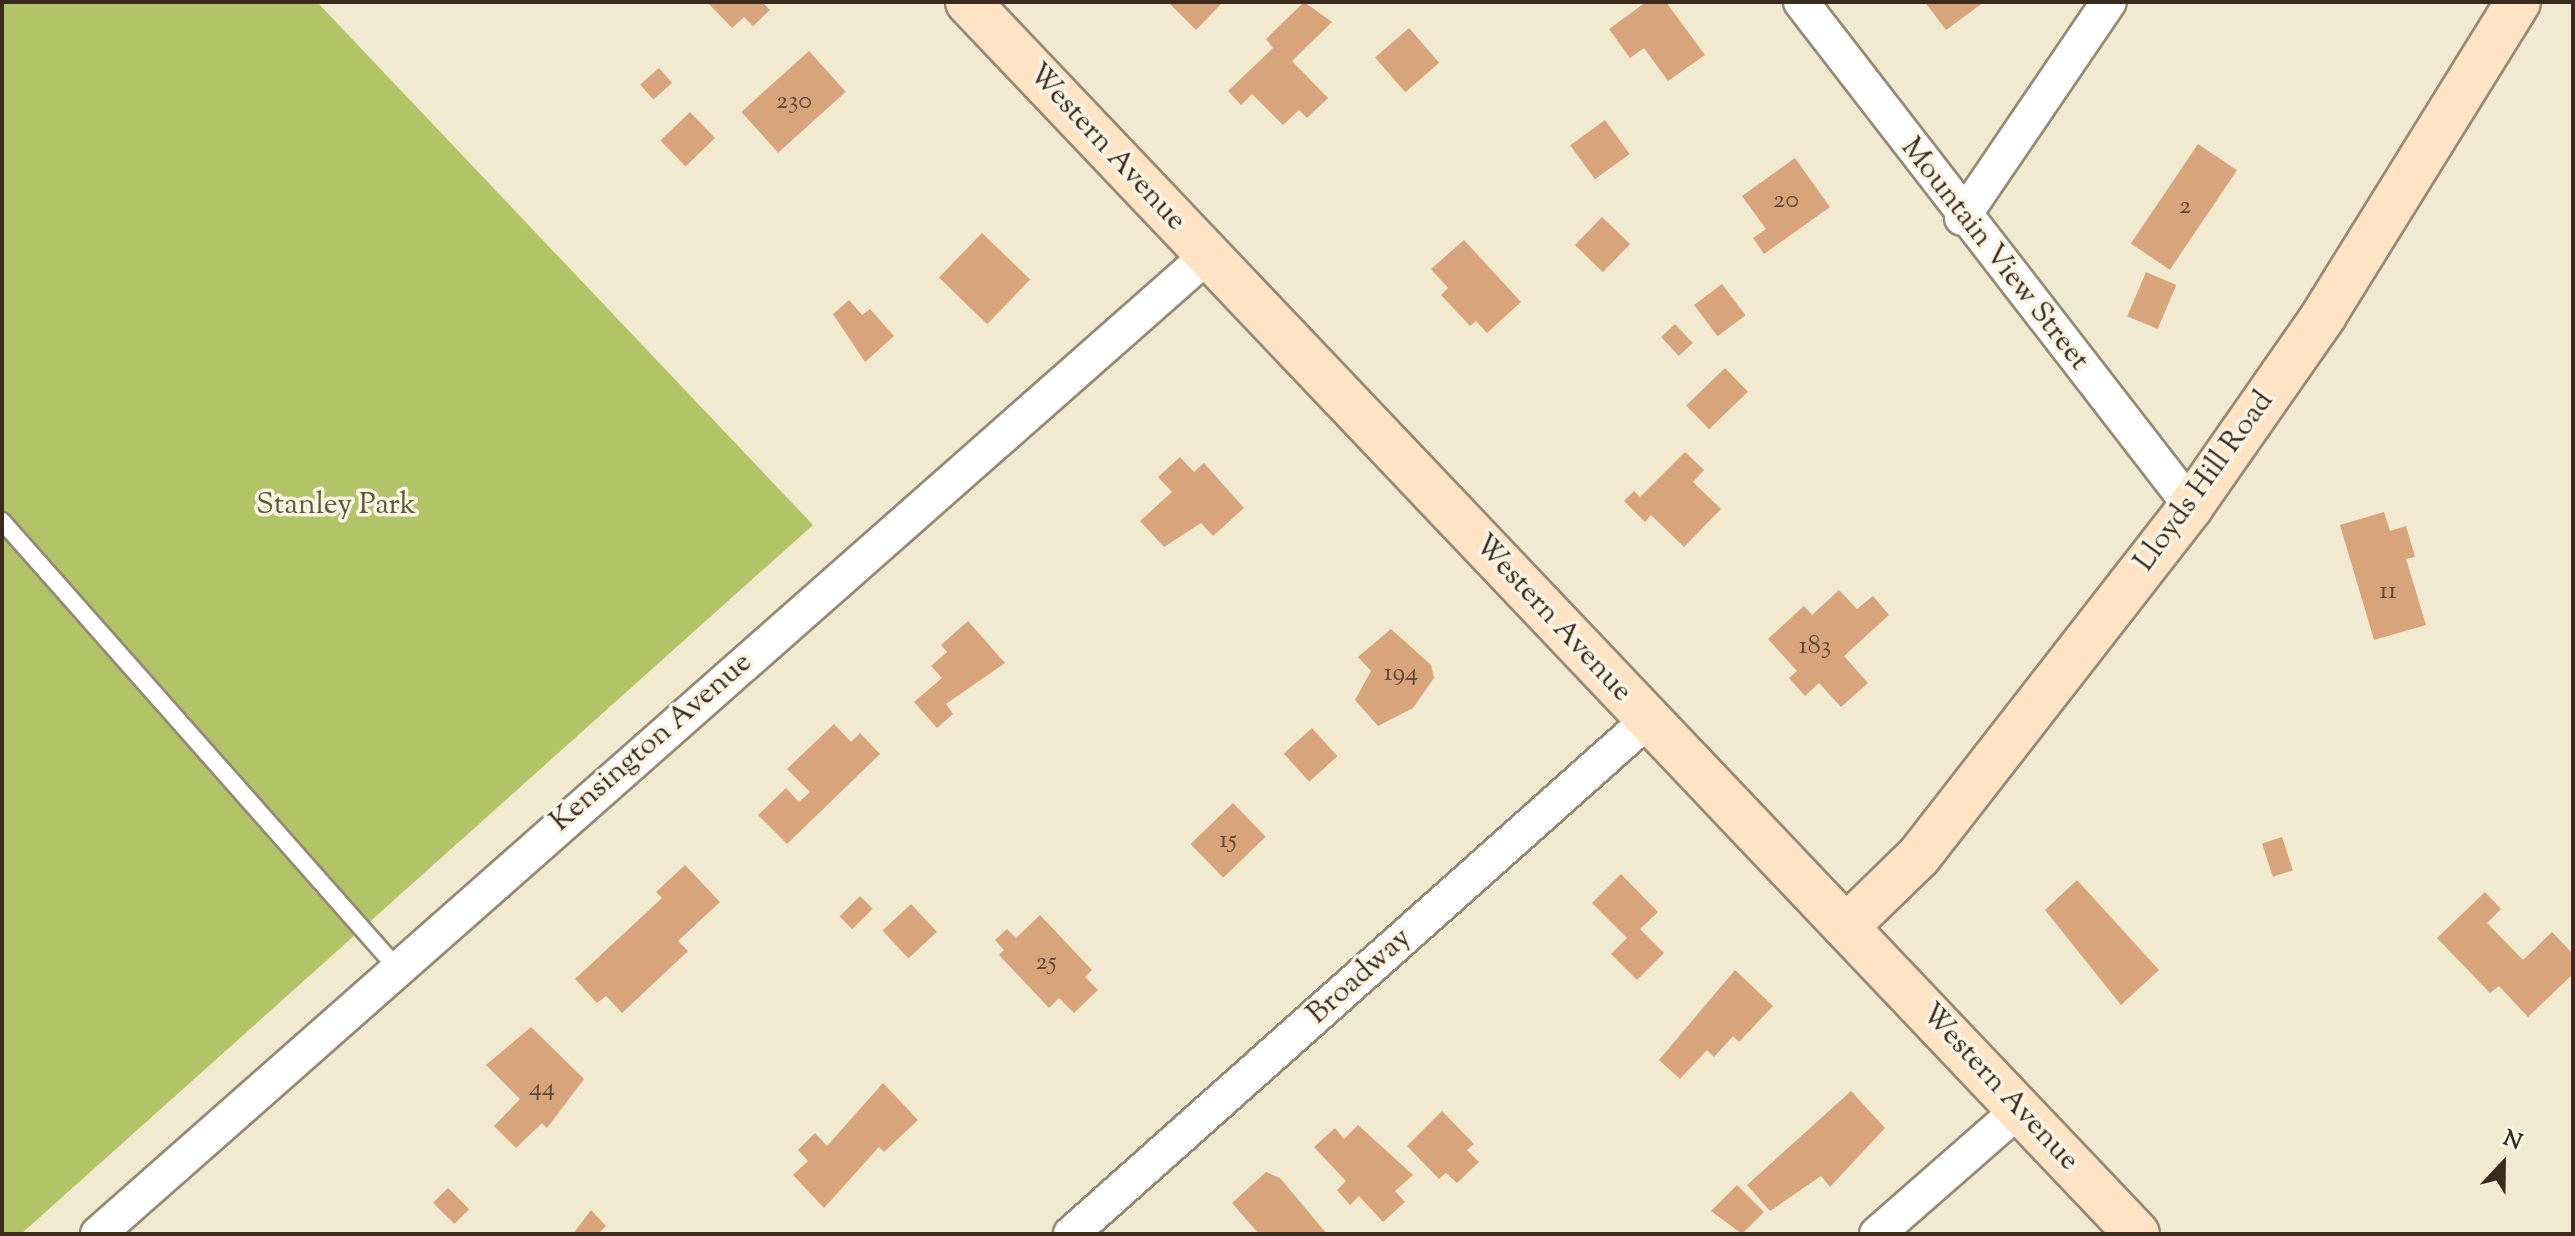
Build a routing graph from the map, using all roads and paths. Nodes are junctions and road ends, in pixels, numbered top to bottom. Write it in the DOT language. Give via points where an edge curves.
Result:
graph roads {
  1 [pos="968,2"];
  2 [pos="1801,2"];
  3 [pos="2109,2"];
  4 [pos="2518,2"];
  5 [pos="1962,218"];
  6 [pos="1207,256"];
  7 [pos="2191,506"];
  8 [pos="2,521"];
  9 [pos="1648,720"];
  10 [pos="1846,927"];
  11 [pos="396,967"];
  12 [pos="2020,1109"];
  13 [pos="98,1234"];
  14 [pos="1071,1234"];
  15 [pos="1877,1234"];
  16 [pos="2137,1234"];
  1 -- 6 [label="main road, Western Avenue"];
  2 -- 5 [label="street, Mountain View Street"];
  3 -- 5 [label="street"];
  4 -- 7 [label="main road, Lloyds Hill Road" via="2324,315"];
  5 -- 7 [label="street, Mountain View Street"];
  6 -- 9 [label="main road, Western Avenue"];
  6 -- 11 [label="street, Kensington Avenue"];
  7 -- 10 [label="main road, Lloyds Hill Road" via="1928,846"];
  8 -- 11 [label="lane"];
  9 -- 10 [label="main road, Western Avenue"];
  9 -- 14 [label="street, Broadway"];
  10 -- 12 [label="main road, Western Avenue"];
  11 -- 13 [label="street, Kensington Avenue"];
  12 -- 15 [label="street"];
  12 -- 16 [label="main road, Western Avenue"];
}
